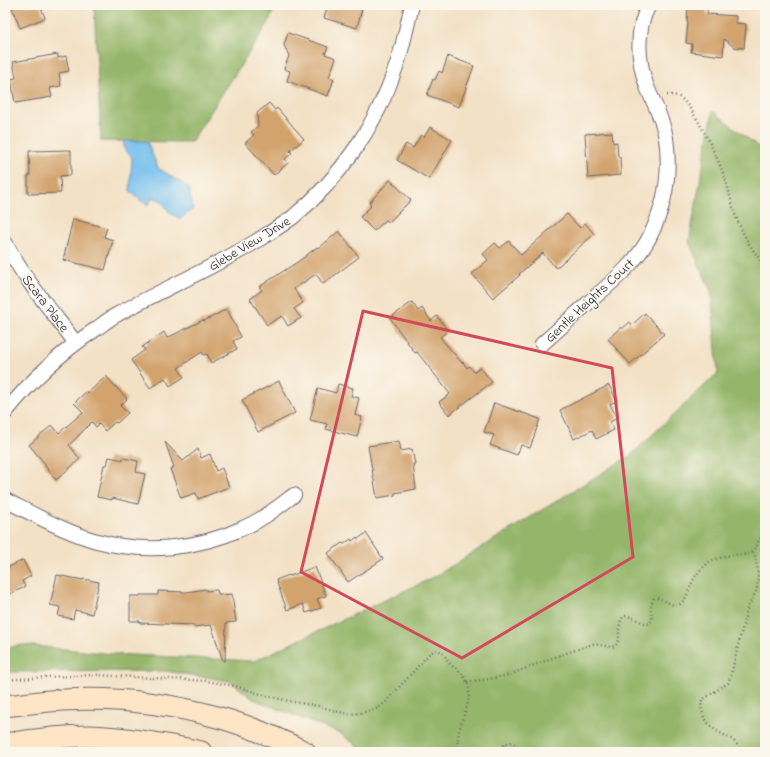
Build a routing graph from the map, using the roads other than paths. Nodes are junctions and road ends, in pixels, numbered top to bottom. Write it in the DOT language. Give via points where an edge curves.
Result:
graph roads {
  1 [pos="412,5"];
  2 [pos="649,5"];
  3 [pos="5,242"];
  4 [pos="75,342"];
  5 [pos="542,344"];
  6 [pos="5,413"];
  7 [pos="294,495"];
  8 [pos="5,500"];
  9 [pos="5,706"];
  10 [pos="5,744"];
  11 [pos="201,752"];
  12 [pos="305,752"];
  1 -- 4 [label="street, Glebe View Drive" via="396,66 383,101 366,132 321,191 293,217 273,231 232,256 117,314"];
  2 -- 5 [label="street, Gentle Heights Court" via="640,31 639,49 647,88 666,137 666,190 659,215 648,239 633,261"];
  3 -- 4 [label="street, Scara Place" via="28,280"];
  4 -- 6 [label="street, Glebe View Drive" via="46,366"];
  7 -- 8 [label="street" via="271,513 244,528 216,539 186,546 157,548 127,547 98,541 73,533"];
  9 -- 12 [label="street" via="94,699 156,704 218,717"];
  10 -- 11 [label="street" via="88,736 140,740"];
}
